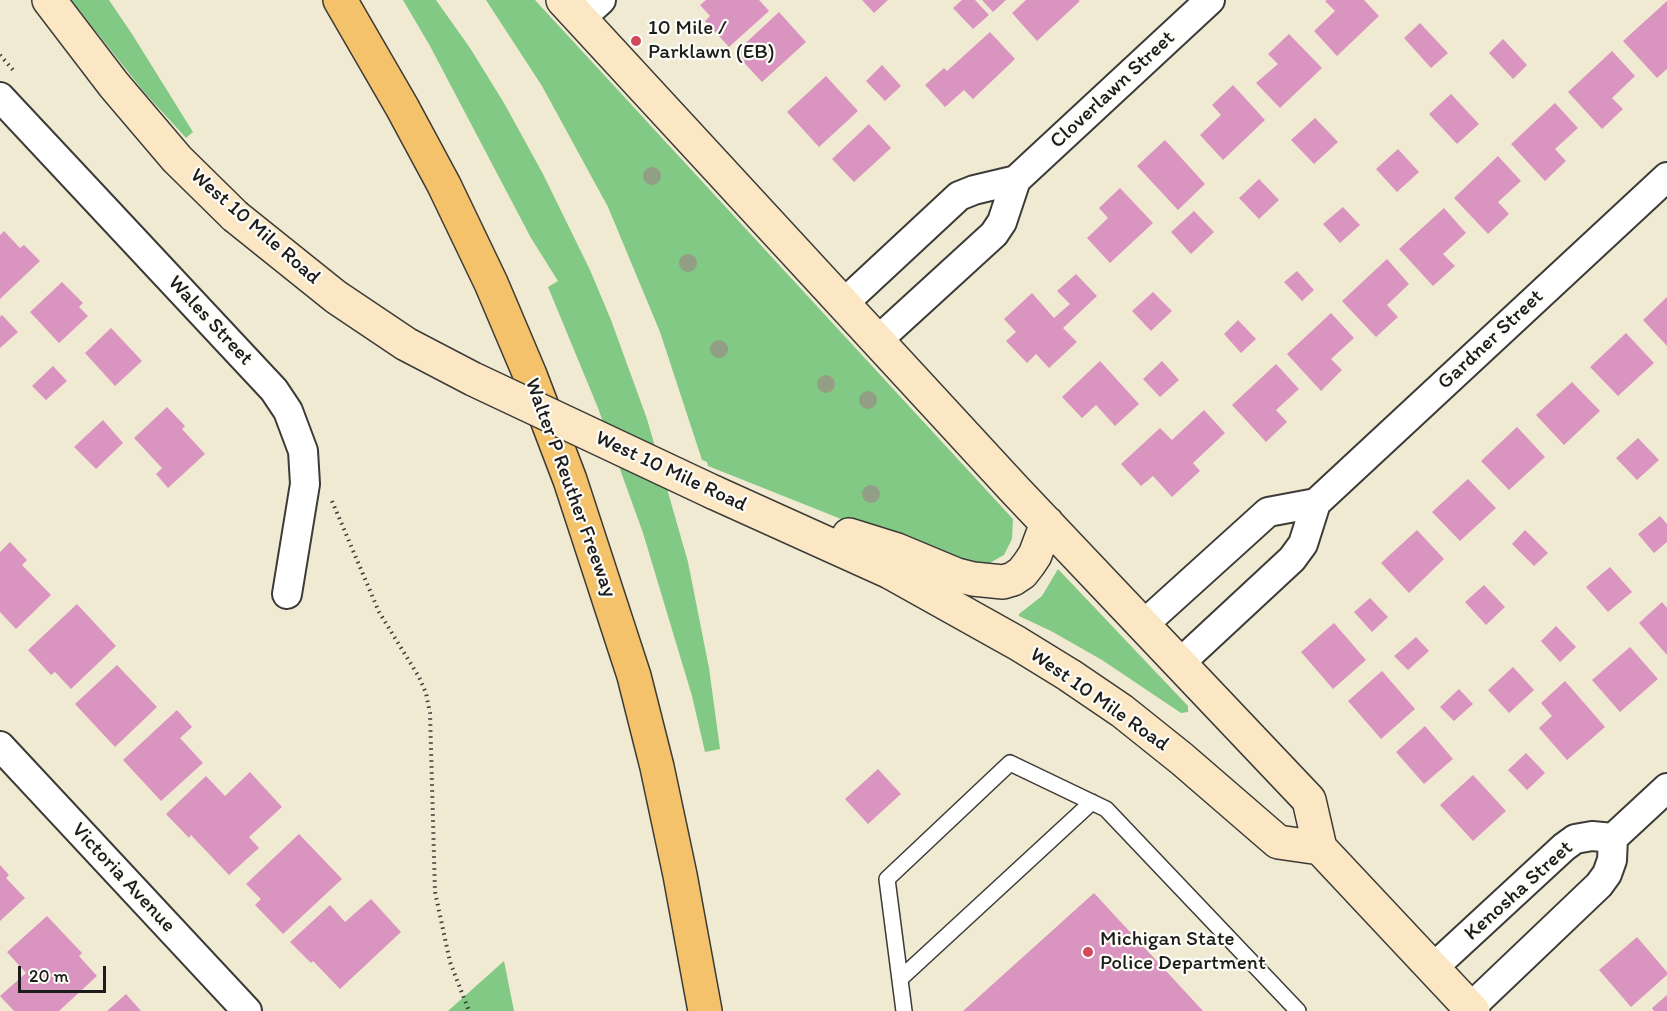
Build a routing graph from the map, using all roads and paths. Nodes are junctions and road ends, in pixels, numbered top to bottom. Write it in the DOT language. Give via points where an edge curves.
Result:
graph roads {
  1 [pos="49,0"];
  2 [pos="340,0"];
  3 [pos="1210,0"];
  4 [pos="582,6"];
  5 [pos="0,97"];
  6 [pos="1667,177"];
  7 [pos="1016,180"];
  8 [pos="844,303"];
  9 [pos="877,341"];
  10 [pos="713,492"];
  11 [pos="1316,503"];
  12 [pos="1047,523"];
  13 [pos="287,594"];
  14 [pos="1142,626"];
  15 [pos="1179,664"];
  16 [pos="0,746"];
  17 [pos="1667,788"];
  18 [pos="1092,802"];
  19 [pos="1613,838"];
  20 [pos="1320,848"];
  21 [pos="1433,968"];
  22 [pos="900,979"];
  23 [pos="1464,1007"];
  24 [pos="247,1011"];
  25 [pos="705,1011"];
  26 [pos="904,1011"];
  27 [pos="1298,1011"];
  1 -- 10 [label="main road, West 10 Mile Road, bridge" via="177,159 235,216 336,297 406,344 472,379"];
  2 -- 25 [label="highway, Walter P Reuther Freeway" via="444,185 491,283 570,480 634,676 657,767"];
  3 -- 7 [label="street, Cloverlawn Street"];
  4 -- 8 [label="main road"];
  5 -- 13 [label="street, Wales Street" via="274,390 288,411 303,451 304,484"];
  6 -- 11 [label="street, Gardner Street"];
  7 -- 8 [label="street, Cloverlawn Street" via="959,196"];
  7 -- 9 [label="street, Cloverlawn Street" via="994,234"];
  8 -- 9 [label="main road"];
  9 -- 12 [label="main road"];
  10 -- 12 [label="main road" via="897,550 957,575 990,582 1003,582 1022,573 1035,555"];
  10 -- 20 [label="main road, West 10 Mile Road" via="890,572 1017,643 1122,711 1278,842"];
  11 -- 14 [label="street" via="1268,512"];
  11 -- 15 [label="street, Gardner Street" via="1303,544 1292,559"];
  12 -- 14 [label="main road"];
  14 -- 15 [label="main road"];
  15 -- 20 [label="main road" via="1309,800"];
  16 -- 24 [label="street, Victoria Avenue"];
  17 -- 19 [label="street"];
  18 -- 22 [label="lane"];
  18 -- 22 [label="lane" via="1010,763 887,879"];
  18 -- 27 [label="lane" via="1106,809"];
  19 -- 21 [label="street, Kenosha Street" via="1575,839"];
  19 -- 23 [label="street" via="1612,860 1599,885"];
  20 -- 21 [label="main road"];
  21 -- 23 [label="main road"];
  22 -- 26 [label="lane"];
}
